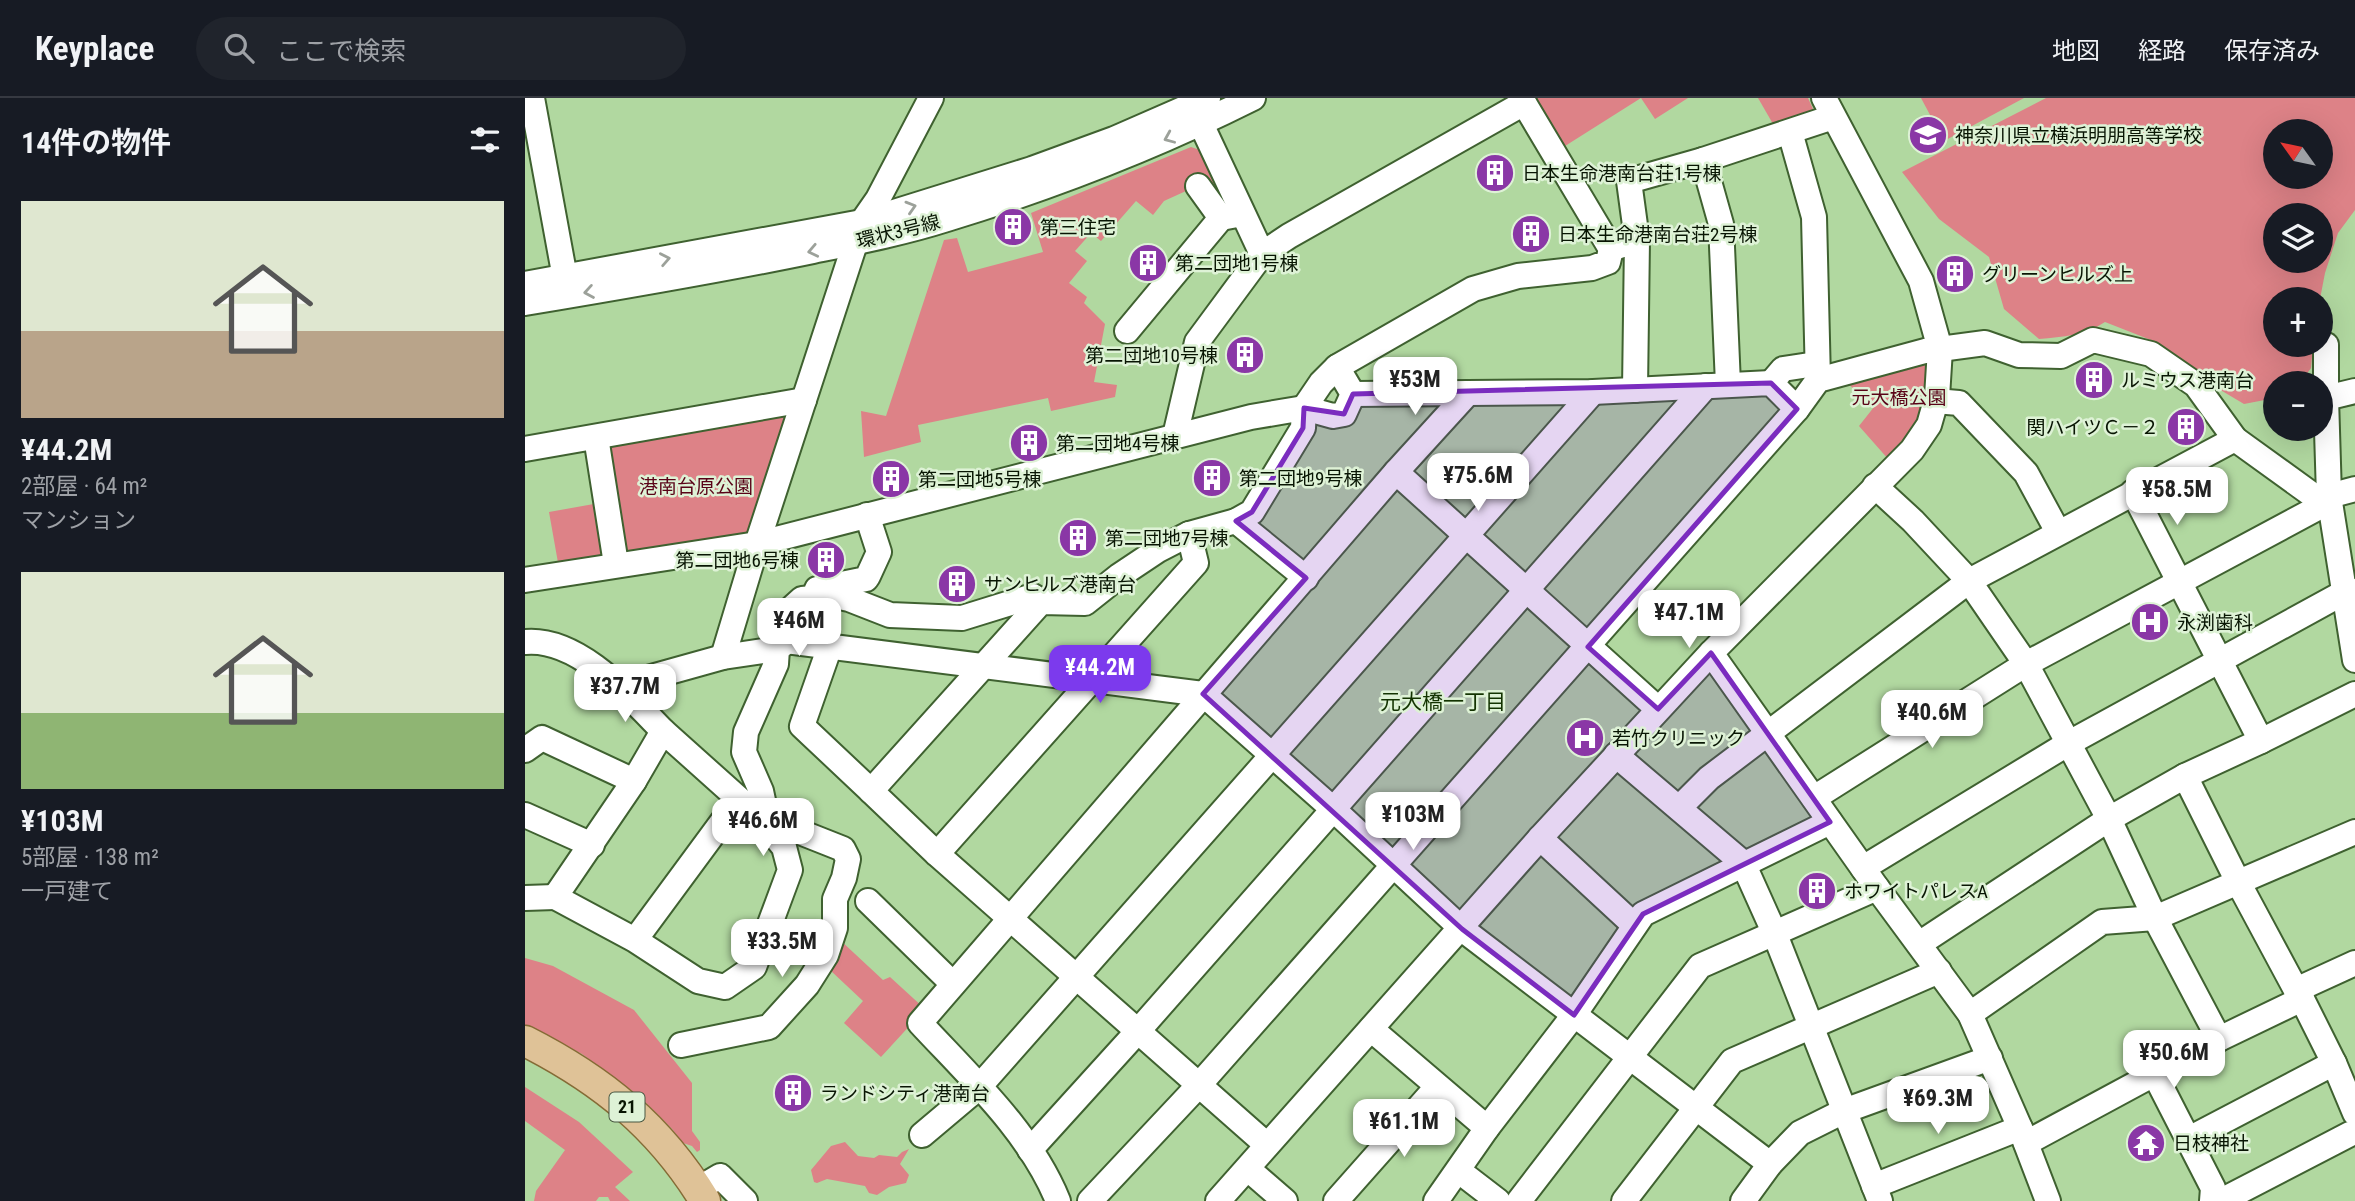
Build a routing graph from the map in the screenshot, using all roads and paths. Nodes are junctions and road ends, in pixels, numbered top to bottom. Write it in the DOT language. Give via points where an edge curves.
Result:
graph roads {
  1 [pos="532,98"];
  2 [pos="931,98"];
  3 [pos="1253,98"];
  4 [pos="1523,100"];
  5 [pos="1198,107"];
  6 [pos="1829,108"];
  7 [pos="1790,132"];
  8 [pos="1703,160"];
  9 [pos="1198,186"];
  10 [pos="1232,216"];
  11 [pos="858,232"];
  12 [pos="1637,240"];
  13 [pos="1611,249"];
  14 [pos="1262,254"];
  15 [pos="563,267"];
  16 [pos="525,284"];
  17 [pos="525,303"];
  18 [pos="1127,331"];
  19 [pos="1940,349"];
  20 [pos="1337,367"];
  21 [pos="1817,372"];
  22 [pos="1771,383"];
  23 [pos="1717,385"];
  24 [pos="1635,390"];
  25 [pos="2355,391"];
  26 [pos="1593,392"];
  27 [pos="1468,393"];
  28 [pos="1353,394"];
  29 [pos="2333,396"];
  30 [pos="804,400"];
  31 [pos="1935,401"];
  32 [pos="1304,408"];
  33 [pos="1797,409"];
  34 [pos="1175,436"];
  35 [pos="596,437"];
  36 [pos="2235,439"];
  37 [pos="2326,441"];
  38 [pos="525,449"];
  39 [pos="1396,472"];
  40 [pos="1875,486"];
  41 [pos="2355,489"];
  42 [pos="2133,492"];
  43 [pos="2327,500"];
  44 [pos="867,516"];
  45 [pos="1236,521"];
  46 [pos="2058,532"];
  47 [pos="1189,534"];
  48 [pos="1468,535"];
  49 [pos="757,544"];
  50 [pos="616,564"];
  51 [pos="1306,578"];
  52 [pos="525,580"];
  53 [pos="1969,581"];
  54 [pos="2180,582"];
  55 [pos="1527,590"];
  56 [pos="2349,592"];
  57 [pos="1041,601"];
  58 [pos="525,642"];
  59 [pos="830,646"];
  60 [pos="1588,647"];
  61 [pos="775,648"];
  62 [pos="1711,653"];
  63 [pos="723,657"];
  64 [pos="2355,660"];
  65 [pos="2220,661"];
  66 [pos="2026,664"];
  67 [pos="981,667"];
  68 [pos="1092,680"];
  69 [pos="619,686"];
  70 [pos="1203,694"];
  71 [pos="2355,694"];
  72 [pos="1658,709"];
  73 [pos="663,731"];
  74 [pos="1769,733"];
  75 [pos="2261,741"];
  76 [pos="2069,743"];
  77 [pos="525,750"];
  78 [pos="1616,755"];
  79 [pos="1273,756"];
  80 [pos="2185,776"];
  81 [pos="634,781"];
  82 [pos="870,790"];
  83 [pos="739,799"];
  84 [pos="1814,799"];
  85 [pos="1679,808"];
  86 [pos="1333,809"];
  87 [pos="525,815"];
  88 [pos="2109,819"];
  89 [pos="1830,822"];
  90 [pos="769,829"];
  91 [pos="2355,832"];
  92 [pos="1540,838"];
  93 [pos="591,845"];
  94 [pos="937,854"];
  95 [pos="1743,863"];
  96 [pos="1393,864"];
  97 [pos="1870,878"];
  98 [pos="2238,882"];
  99 [pos="555,897"];
  100 [pos="525,898"];
  101 [pos="868,901"];
  102 [pos="2155,918"];
  103 [pos="1010,919"];
  104 [pos="1634,925"];
  105 [pos="1462,929"];
  106 [pos="1774,932"];
  107 [pos="635,940"];
  108 [pos="1919,944"];
  109 [pos="2355,962"];
  110 [pos="1939,971"];
  111 [pos="1077,978"];
  112 [pos="953,984"];
  113 [pos="2299,994"];
  114 [pos="1970,1014"];
  115 [pos="1574,1015"];
  116 [pos="1812,1028"];
  117 [pos="1371,1029"];
  118 [pos="1138,1031"];
  119 [pos="2219,1039"];
  120 [pos="525,1041"];
  121 [pos="681,1045"];
  122 [pos="1630,1057"];
  123 [pos="1990,1058"];
  124 [pos="525,1061"];
  125 [pos="2334,1063"];
  126 [pos="2155,1075"];
  127 [pos="1199,1085"];
  128 [pos="979,1087"];
  129 [pos="1437,1087"];
  130 [pos="1695,1108"];
  131 [pos="1844,1111"];
  132 [pos="1487,1128"];
  133 [pos="2354,1128"];
  134 [pos="922,1135"];
  135 [pos="2023,1136"];
  136 [pos="2189,1139"];
  137 [pos="1267,1145"];
  138 [pos="1030,1150"];
  139 [pos="1248,1168"];
  140 [pos="1459,1171"];
  141 [pos="1766,1171"];
  142 [pos="1877,1194"];
  143 [pos="695,1197"];
  144 [pos="744,1201"];
  145 [pos="1058,1201"];
  146 [pos="1090,1201"];
  147 [pos="1218,1201"];
  148 [pos="1285,1201"];
  149 [pos="1336,1201"];
  150 [pos="1436,1201"];
  151 [pos="1498,1201"];
  152 [pos="1519,1201"];
  153 [pos="1624,1201"];
  154 [pos="1743,1201"];
  155 [pos="1772,1201"];
  156 [pos="2048,1201"];
  157 [pos="2212,1201"];
  158 [pos="2221,1201"];
  1 -- 15 [label="street"];
  2 -- 11 [label="street"];
  3 -- 5 [label="street, 環状3号線"];
  4 -- 13 [label="street"];
  4 -- 14 [label="street"];
  5 -- 10 [label="street"];
  5 -- 11 [label="street, 環状3号線" via="1103,165 946,220"];
  6 -- 7 [label="street"];
  6 -- 19 [label="street" via="1921,281"];
  7 -- 8 [label="street"];
  7 -- 21 [label="street" via="1814,217"];
  8 -- 12 [label="street" via="1629,181"];
  8 -- 23 [label="street" via="1721,224"];
  9 -- 10 [label="street"];
  10 -- 14 [label="street"];
  10 -- 18 [label="street"];
  16 -- 11 [label="street, 環状3号線, one-way"];
  11 -- 17 [label="street, 環状3号線, one-way" via="742,266"];
  11 -- 30 [label="street"];
  12 -- 13 [label="street"];
  12 -- 24 [label="street"];
  13 -- 20 [label="street" via="1608,262 1592,268 1518,276 1473,289"];
  14 -- 34 [label="street" via="1197,342"];
  19 -- 21 [label="street"];
  19 -- 31 [label="street"];
  19 -- 36 [label="street" via="1985,343 2019,355 2061,356 2093,340 2151,354 2196,385"];
  20 -- 28 [label="street"];
  20 -- 32 [label="street"];
  21 -- 22 [label="street" via="1783,369"];
  21 -- 33 [label="street"];
  22 -- 23 [label="street"];
  22 -- 33 [label="street"];
  23 -- 24 [label="street"];
  23 -- 55 [label="street"];
  24 -- 26 [label="street"];
  25 -- 29 [label="street"];
  26 -- 27 [label="street"];
  26 -- 48 [label="street"];
  27 -- 28 [label="street"];
  27 -- 39 [label="street"];
  28 -- 32 [label="street" via="1344,414 1333,416"];
  30 -- 35 [label="street"];
  30 -- 49 [label="street"];
  31 -- 40 [label="street" via="1929,425 1912,450"];
  31 -- 46 [label="street" via="1959,403 2027,473"];
  32 -- 34 [label="street"];
  32 -- 45 [label="street" via="1303,428 1252,512"];
  33 -- 60 [label="street"];
  34 -- 44 [label="street"];
  35 -- 38 [label="street"];
  35 -- 50 [label="street"];
  36 -- 42 [label="street"];
  36 -- 43 [label="street"];
  37 -- 43 [label="street"];
  39 -- 48 [label="street"];
  39 -- 51 [label="street"];
  40 -- 53 [label="street"];
  40 -- 62 [label="street"];
  41 -- 43 [label="street"];
  42 -- 46 [label="street"];
  42 -- 54 [label="street"];
  43 -- 54 [label="street"];
  43 -- 56 [label="street"];
  44 -- 49 [label="street"];
  44 -- 61 [label="street" via="879,552 866,579 803,592 774,613"];
  45 -- 47 [label="street"];
  45 -- 51 [label="street"];
  46 -- 53 [label="street"];
  47 -- 57 [label="street" via="1158,550 1085,603"];
  47 -- 68 [label="street" via="1196,563"];
  48 -- 55 [label="street"];
  48 -- 79 [label="street"];
  49 -- 50 [label="street"];
  49 -- 63 [label="street"];
  50 -- 52 [label="street"];
  51 -- 70 [label="street"];
  53 -- 66 [label="street"];
  53 -- 74 [label="street"];
  54 -- 65 [label="street"];
  54 -- 66 [label="street"];
  55 -- 60 [label="street"];
  55 -- 86 [label="street"];
  56 -- 64 [label="street"];
  56 -- 65 [label="street"];
  57 -- 61 [label="street" via="1033,596 962,618 890,615 834,596 803,599 782,617"];
  57 -- 67 [label="street"];
  58 -- 69 [label="street" via="560,648"];
  59 -- 61 [label="street" via="786,642"];
  59 -- 67 [label="street"];
  59 -- 82 [label="street" via="801,726"];
  60 -- 72 [label="street"];
  60 -- 96 [label="street"];
  61 -- 63 [label="street"];
  61 -- 90 [label="street" via="776,664 746,732 744,752 761,791"];
  62 -- 72 [label="street"];
  62 -- 74 [label="street"];
  63 -- 69 [label="street"];
  65 -- 75 [label="street"];
  65 -- 76 [label="street"];
  66 -- 76 [label="street"];
  66 -- 84 [label="street"];
  67 -- 68 [label="street"];
  67 -- 82 [label="street"];
  68 -- 70 [label="street"];
  68 -- 94 [label="street"];
  69 -- 73 [label="street"];
  70 -- 79 [label="street"];
  70 -- 103 [label="street"];
  71 -- 75 [label="street"];
  72 -- 78 [label="street"];
  73 -- 81 [label="street"];
  73 -- 83 [label="street"];
  74 -- 84 [label="street"];
  74 -- 85 [label="street" via="1709,778"];
  75 -- 80 [label="street"];
  76 -- 88 [label="street"];
  76 -- 97 [label="street"];
  77 -- 81 [label="street" via="542,738"];
  78 -- 85 [label="street"];
  78 -- 92 [label="street"];
  79 -- 86 [label="street"];
  79 -- 111 [label="street"];
  80 -- 88 [label="street"];
  80 -- 98 [label="street"];
  81 -- 93 [label="street"];
  82 -- 94 [label="street"];
  83 -- 90 [label="street"];
  83 -- 107 [label="street"];
  84 -- 89 [label="street"];
  85 -- 95 [label="street"];
  86 -- 96 [label="street"];
  86 -- 118 [label="street"];
  87 -- 93 [label="street"];
  88 -- 102 [label="street"];
  88 -- 108 [label="street"];
  89 -- 95 [label="street"];
  89 -- 97 [label="street"];
  90 -- 107 [label="street" via="784,847 789,870 754,967 725,987 698,981"];
  90 -- 121 [label="street" via="800,832 843,849 848,859 835,899 835,928 826,955 807,985 769,1027"];
  91 -- 98 [label="street"];
  92 -- 104 [label="street"];
  92 -- 105 [label="street"];
  93 -- 99 [label="street"];
  94 -- 103 [label="street"];
  95 -- 104 [label="street" via="1643,914"];
  95 -- 106 [label="street"];
  96 -- 105 [label="street"];
  96 -- 127 [label="street"];
  97 -- 106 [label="street"];
  97 -- 108 [label="street"];
  98 -- 102 [label="street"];
  98 -- 113 [label="street"];
  99 -- 100 [label="street"];
  99 -- 107 [label="street"];
  101 -- 112 [label="street"];
  102 -- 114 [label="street" via="2102,922"];
  102 -- 119 [label="street"];
  103 -- 111 [label="street"];
  103 -- 112 [label="street"];
  104 -- 115 [label="street"];
  105 -- 115 [label="street"];
  105 -- 117 [label="street"];
  106 -- 116 [label="street"];
  106 -- 122 [label="street" via="1700,966"];
  108 -- 110 [label="street"];
  109 -- 113 [label="street"];
  110 -- 114 [label="street"];
  110 -- 116 [label="street"];
  111 -- 118 [label="street"];
  111 -- 128 [label="street"];
  112 -- 128 [label="street" via="920,1023"];
  113 -- 119 [label="street"];
  113 -- 125 [label="street"];
  114 -- 123 [label="street"];
  115 -- 122 [label="street"];
  115 -- 132 [label="street"];
  116 -- 130 [label="street" via="1733,1061"];
  116 -- 131 [label="street"];
  117 -- 129 [label="street"];
  117 -- 137 [label="street"];
  118 -- 127 [label="street"];
  118 -- 138 [label="street"];
  119 -- 126 [label="street"];
  120 -- 143 [label="main road, 21" via="582,1072 620,1101 686,1170"];
  122 -- 130 [label="street"];
  122 -- 152 [label="street"];
  123 -- 131 [label="street"];
  123 -- 135 [label="street"];
  124 -- 143 [label="main road, 21" via="605,1111"];
  125 -- 133 [label="street"];
  125 -- 136 [label="street"];
  126 -- 135 [label="street"];
  126 -- 136 [label="street"];
  127 -- 137 [label="street"];
  127 -- 146 [label="street"];
  128 -- 134 [label="street"];
  128 -- 138 [label="street"];
  129 -- 132 [label="street"];
  129 -- 149 [label="street"];
  130 -- 141 [label="street"];
  130 -- 153 [label="street"];
  131 -- 141 [label="street" via="1800,1133"];
  131 -- 142 [label="street"];
  132 -- 140 [label="street"];
  133 -- 158 [label="street"];
  135 -- 142 [label="street"];
  135 -- 156 [label="street"];
  136 -- 157 [label="street" via="2213,1188"];
  137 -- 139 [label="street"];
  138 -- 145 [label="street"];
  139 -- 147 [label="street"];
  139 -- 148 [label="street"];
  140 -- 150 [label="street"];
  140 -- 151 [label="street"];
  141 -- 154 [label="street"];
  141 -- 155 [label="street"];
  143 -- 144 [label="street" via="720,1176"];
}
